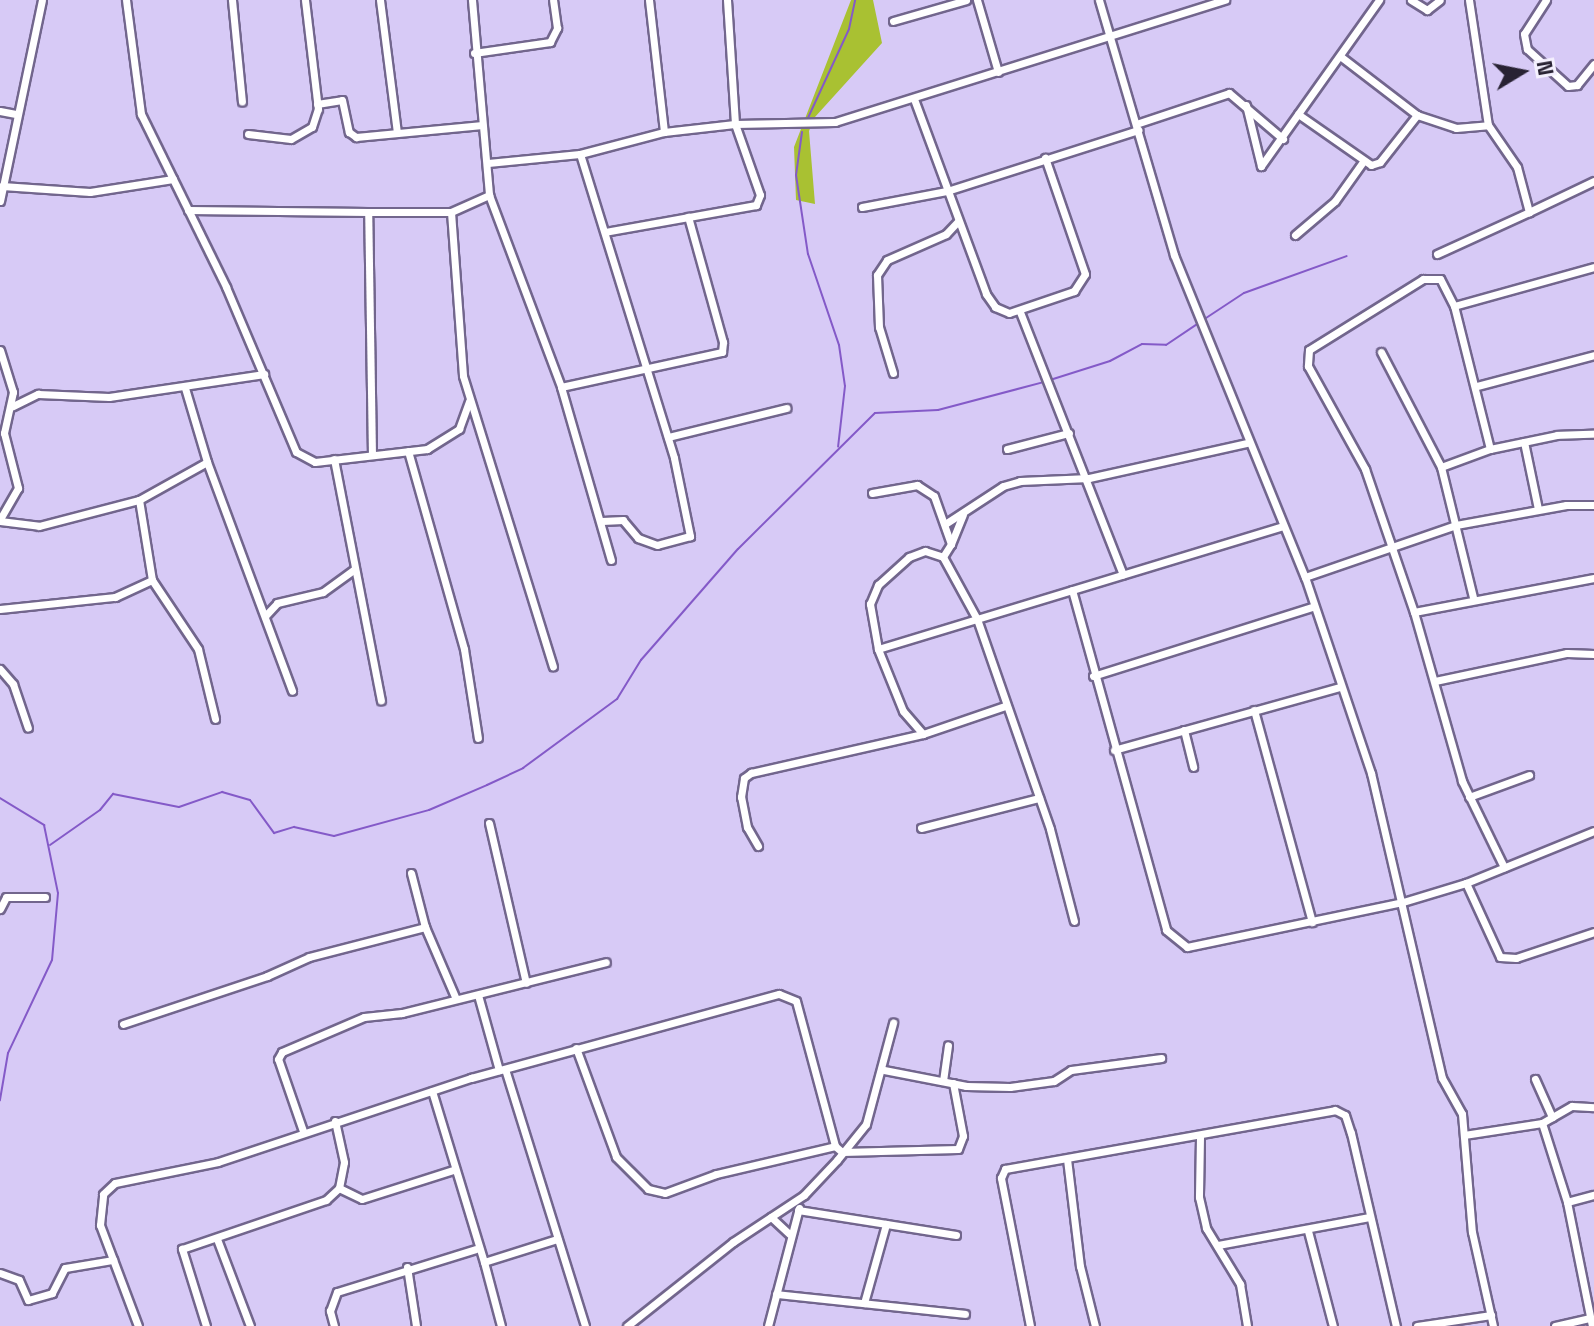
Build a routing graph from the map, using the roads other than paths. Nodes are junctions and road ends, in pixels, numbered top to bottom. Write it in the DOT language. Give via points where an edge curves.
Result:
graph roads {
  1 [pos="42,0"];
  2 [pos="126,0"];
  3 [pos="232,0"];
  4 [pos="305,0"];
  5 [pos="380,0"];
  6 [pos="472,0"];
  7 [pos="553,0"];
  8 [pos="649,0"];
  9 [pos="727,0"];
  10 [pos="966,0"];
  11 [pos="977,0"];
  12 [pos="1099,0"];
  13 [pos="1225,0"];
  14 [pos="1379,0"];
  15 [pos="1411,0"];
  16 [pos="1440,0"];
  17 [pos="1469,0"];
  18 [pos="1546,0"];
  19 [pos="893,21"];
  20 [pos="1108,36"];
  21 [pos="474,53"];
  22 [pos="1340,56"];
  23 [pos="1594,64"];
  24 [pos="998,72"];
  25 [pos="914,99"];
  26 [pos="242,102"];
  27 [pos="317,104"];
  28 [pos="1246,105"];
  29 [pos="0,111"];
  30 [pos="16,114"];
  31 [pos="1298,114"];
  32 [pos="1417,115"];
  33 [pos="735,124"];
  34 [pos="482,125"];
  35 [pos="1488,125"];
  36 [pos="1137,127"];
  37 [pos="664,132"];
  38 [pos="397,133"];
  39 [pos="248,134"];
  40 [pos="1283,139"];
  41 [pos="580,154"];
  42 [pos="1045,158"];
  43 [pos="488,163"];
  44 [pos="1362,163"];
  45 [pos="173,179"];
  46 [pos="1594,181"];
  47 [pos="2,186"];
  48 [pos="947,191"];
  49 [pos="489,195"];
  50 [pos="0,201"];
  51 [pos="862,207"];
  52 [pos="188,210"];
  53 [pos="368,212"];
  54 [pos="451,212"];
  55 [pos="1529,212"];
  56 [pos="688,217"];
  57 [pos="957,222"];
  58 [pos="605,232"];
  59 [pos="1295,235"];
  60 [pos="1437,254"];
  61 [pos="1594,267"];
  62 [pos="1454,306"];
  63 [pos="1020,312"];
  64 [pos="0,350"];
  65 [pos="1381,352"];
  66 [pos="1594,355"];
  67 [pos="648,372"];
  68 [pos="893,373"];
  69 [pos="264,374"];
  70 [pos="1477,386"];
  71 [pos="561,387"];
  72 [pos="185,388"];
  73 [pos="13,392"];
  74 [pos="38,394"];
  75 [pos="469,401"];
  76 [pos="13,406"];
  77 [pos="786,408"];
  78 [pos="1069,433"];
  79 [pos="1594,434"];
  80 [pos="668,437"];
  81 [pos="1524,442"];
  82 [pos="1247,443"];
  83 [pos="1007,449"];
  84 [pos="1490,449"];
  85 [pos="408,451"];
  86 [pos="372,455"];
  87 [pos="334,459"];
  88 [pos="207,462"];
  89 [pos="1441,467"];
  90 [pos="1089,478"];
  91 [pos="872,493"];
  92 [pos="139,500"];
  93 [pos="1594,505"];
  94 [pos="1538,509"];
  95 [pos="963,514"];
  96 [pos="0,520"];
  97 [pos="602,521"];
  98 [pos="945,524"];
  99 [pos="1456,525"];
  100 [pos="1283,526"];
  101 [pos="951,544"];
  102 [pos="1390,551"];
  103 [pos="943,557"];
  104 [pos="611,560"];
  105 [pos="355,569"];
  106 [pos="1123,575"];
  107 [pos="1305,577"];
  108 [pos="1594,578"];
  109 [pos="152,580"];
  110 [pos="1072,590"];
  111 [pos="1473,597"];
  112 [pos="1312,607"];
  113 [pos="0,609"];
  114 [pos="1414,612"];
  115 [pos="266,615"];
  116 [pos="977,619"];
  117 [pos="878,649"];
  118 [pos="1594,654"];
  119 [pos="553,666"];
  120 [pos="0,669"];
  121 [pos="1093,676"];
  122 [pos="1435,681"];
  123 [pos="1339,687"];
  124 [pos="292,691"];
  125 [pos="381,700"];
  126 [pos="1005,706"];
  127 [pos="1254,710"];
  128 [pos="215,719"];
  129 [pos="28,728"];
  130 [pos="1184,730"];
  131 [pos="923,734"];
  132 [pos="478,738"];
  133 [pos="1114,750"];
  134 [pos="1193,767"];
  135 [pos="1529,775"];
  136 [pos="1469,797"];
  137 [pos="1039,798"];
  138 [pos="489,823"];
  139 [pos="921,828"];
  140 [pos="1594,831"];
  141 [pos="758,846"];
  142 [pos="1504,867"];
  143 [pos="411,873"];
  144 [pos="1466,883"];
  145 [pos="45,897"];
  146 [pos="1403,902"];
  147 [pos="0,909"];
  148 [pos="1074,921"];
  149 [pos="1312,922"];
  150 [pos="425,927"];
  151 [pos="1594,932"];
  152 [pos="606,962"];
  153 [pos="526,983"];
  154 [pos="478,995"];
  155 [pos="456,999"];
  156 [pos="893,1023"];
  157 [pos="123,1024"];
  158 [pos="948,1045"];
  159 [pos="576,1048"];
  160 [pos="1161,1058"];
  161 [pos="502,1070"];
  162 [pos="884,1070"];
  163 [pos="1535,1079"];
  164 [pos="943,1081"];
  165 [pos="953,1083"];
  166 [pos="432,1091"];
  167 [pos="1594,1107"];
  168 [pos="1552,1117"];
  169 [pos="335,1121"];
  170 [pos="1542,1123"];
  171 [pos="303,1131"];
  172 [pos="1464,1135"];
  173 [pos="1200,1137"];
  174 [pos="838,1149"];
  175 [pos="1067,1159"];
  176 [pos="453,1170"];
  177 [pos="339,1188"];
  178 [pos="804,1195"];
  179 [pos="1594,1195"];
  180 [pos="1567,1202"];
  181 [pos="798,1210"];
  182 [pos="771,1217"];
  183 [pos="1369,1217"];
  184 [pos="886,1224"];
  185 [pos="1308,1231"];
  186 [pos="789,1234"];
  187 [pos="956,1235"];
  188 [pos="217,1239"];
  189 [pos="557,1239"];
  190 [pos="1218,1245"];
  191 [pos="476,1249"];
  192 [pos="113,1260"];
  193 [pos="484,1262"];
  194 [pos="407,1267"];
  195 [pos="0,1273"];
  196 [pos="776,1294"];
  197 [pos="864,1303"];
  198 [pos="965,1314"];
  199 [pos="1491,1315"];
  200 [pos="1591,1322"];
  201 [pos="138,1326"];
  202 [pos="206,1326"];
  203 [pos="250,1326"];
  204 [pos="334,1326"];
  205 [pos="416,1326"];
  206 [pos="501,1326"];
  207 [pos="585,1326"];
  208 [pos="627,1326"];
  209 [pos="768,1326"];
  210 [pos="1030,1326"];
  211 [pos="1095,1326"];
  212 [pos="1247,1326"];
  213 [pos="1333,1326"];
  214 [pos="1396,1326"];
  215 [pos="1417,1326"];
  216 [pos="1493,1326"];
  217 [pos="1555,1326"];
  1 -- 30 [label="street"];
  2 -- 45 [label="street" via="141,114"];
  3 -- 26 [label="street"];
  4 -- 27 [label="street"];
  5 -- 38 [label="street"];
  6 -- 21 [label="street"];
  7 -- 21 [label="street" via="557,28 550,42"];
  8 -- 37 [label="street"];
  9 -- 33 [label="street"];
  10 -- 19 [label="street"];
  11 -- 24 [label="street"];
  12 -- 20 [label="street"];
  13 -- 20 [label="street"];
  14 -- 22 [label="street"];
  15 -- 16 [label="street" via="1427,10"];
  17 -- 35 [label="street"];
  18 -- 23 [label="street" via="1524,34 1527,49 1568,86 1577,85"];
  20 -- 24 [label="street"];
  20 -- 36 [label="street"];
  21 -- 34 [label="street"];
  22 -- 31 [label="street"];
  22 -- 32 [label="street"];
  24 -- 25 [label="street"];
  25 -- 33 [label="street" via="835,122"];
  25 -- 48 [label="street"];
  27 -- 38 [label="street" via="342,100 352,136"];
  27 -- 39 [label="street" via="312,127 302,137"];
  28 -- 36 [label="street" via="1229,93"];
  28 -- 40 [label="street"];
  28 -- 40 [label="street" via="1259,166"];
  29 -- 30 [label="street"];
  30 -- 47 [label="street"];
  31 -- 40 [label="street"];
  31 -- 44 [label="street"];
  32 -- 35 [label="street" via="1456,128"];
  32 -- 44 [label="street" via="1380,162"];
  33 -- 37 [label="street"];
  33 -- 56 [label="street" via="759,200"];
  34 -- 38 [label="street"];
  34 -- 43 [label="street"];
  35 -- 55 [label="street" via="1517,167"];
  36 -- 42 [label="street"];
  36 -- 82 [label="street" via="1196,312"];
  37 -- 41 [label="street"];
  41 -- 43 [label="street"];
  41 -- 58 [label="street"];
  42 -- 48 [label="street"];
  42 -- 63 [label="street" via="1085,274 1074,291"];
  43 -- 49 [label="street"];
  44 -- 59 [label="street" via="1335,201"];
  45 -- 47 [label="street" via="90,192"];
  45 -- 52 [label="street"];
  46 -- 55 [label="street"];
  47 -- 50 [label="street"];
  48 -- 51 [label="street"];
  48 -- 57 [label="street"];
  49 -- 54 [label="street"];
  49 -- 71 [label="street"];
  52 -- 53 [label="street"];
  52 -- 69 [label="street"];
  53 -- 54 [label="street"];
  53 -- 86 [label="street"];
  54 -- 75 [label="street"];
  55 -- 60 [label="street"];
  56 -- 58 [label="street"];
  56 -- 67 [label="street" via="722,352"];
  57 -- 63 [label="street" via="995,307"];
  57 -- 68 [label="street" via="946,234 887,260 877,275 879,327"];
  58 -- 67 [label="street"];
  61 -- 62 [label="street"];
  62 -- 70 [label="street"];
  62 -- 102 [label="street" via="1440,279 1423,279 1309,350 1307,358 1365,469"];
  63 -- 78 [label="street"];
  64 -- 73 [label="street"];
  65 -- 89 [label="street"];
  66 -- 70 [label="street"];
  67 -- 71 [label="street"];
  67 -- 80 [label="street"];
  69 -- 72 [label="street"];
  69 -- 87 [label="street" via="296,452 315,462"];
  70 -- 84 [label="street"];
  71 -- 97 [label="street"];
  72 -- 74 [label="street" via="84,399"];
  72 -- 88 [label="street"];
  73 -- 74 [label="street"];
  73 -- 76 [label="street"];
  74 -- 76 [label="street"];
  75 -- 85 [label="street" via="450,439"];
  75 -- 119 [label="street"];
  76 -- 96 [label="street" via="4,433 18,488"];
  77 -- 80 [label="street"];
  78 -- 83 [label="street"];
  78 -- 90 [label="street"];
  79 -- 81 [label="street"];
  80 -- 97 [label="street" via="690,536 657,545 638,538 623,520"];
  81 -- 84 [label="street"];
  81 -- 94 [label="street"];
  82 -- 90 [label="street"];
  82 -- 100 [label="street"];
  84 -- 89 [label="street"];
  85 -- 86 [label="street"];
  85 -- 132 [label="street" via="464,649"];
  86 -- 87 [label="street"];
  87 -- 105 [label="street"];
  88 -- 92 [label="street"];
  88 -- 115 [label="street"];
  89 -- 99 [label="street"];
  90 -- 95 [label="street" via="1003,486"];
  90 -- 106 [label="street"];
  91 -- 98 [label="street" via="925,488"];
  92 -- 96 [label="street" via="39,526"];
  92 -- 109 [label="street"];
  93 -- 94 [label="street"];
  94 -- 99 [label="street"];
  95 -- 98 [label="street"];
  95 -- 101 [label="street"];
  97 -- 104 [label="street"];
  98 -- 101 [label="street"];
  99 -- 102 [label="street"];
  99 -- 111 [label="street"];
  100 -- 106 [label="street"];
  100 -- 107 [label="street"];
  101 -- 103 [label="street"];
  102 -- 107 [label="street"];
  102 -- 114 [label="street"];
  103 -- 116 [label="street"];
  103 -- 117 [label="street" via="925,551 909,557 878,585 870,620"];
  105 -- 115 [label="street" via="323,592 277,603"];
  105 -- 125 [label="street"];
  106 -- 110 [label="street"];
  107 -- 112 [label="street"];
  108 -- 111 [label="street"];
  109 -- 113 [label="street" via="115,597"];
  109 -- 128 [label="street" via="198,649"];
  110 -- 116 [label="street"];
  110 -- 121 [label="street"];
  111 -- 114 [label="street"];
  112 -- 121 [label="street"];
  112 -- 123 [label="street"];
  114 -- 122 [label="street"];
  115 -- 124 [label="street"];
  116 -- 117 [label="street"];
  116 -- 126 [label="street"];
  117 -- 131 [label="street" via="903,711"];
  118 -- 122 [label="street" via="1567,653"];
  120 -- 129 [label="street" via="13,684"];
  121 -- 133 [label="street"];
  122 -- 136 [label="street"];
  123 -- 127 [label="street"];
  123 -- 146 [label="street" via="1371,773"];
  126 -- 131 [label="street"];
  126 -- 137 [label="street"];
  127 -- 130 [label="street"];
  127 -- 149 [label="street"];
  130 -- 133 [label="street"];
  130 -- 134 [label="street"];
  131 -- 141 [label="street" via="751,773 744,778 741,797 747,827"];
  133 -- 149 [label="street" via="1166,930 1196,949"];
  135 -- 136 [label="street"];
  136 -- 142 [label="street"];
  137 -- 139 [label="street"];
  137 -- 148 [label="street"];
  138 -- 153 [label="street"];
  140 -- 142 [label="street"];
  142 -- 144 [label="street"];
  143 -- 150 [label="street"];
  144 -- 146 [label="street"];
  144 -- 151 [label="street" via="1500,957 1516,958"];
  145 -- 147 [label="street" via="6,897"];
  146 -- 149 [label="street"];
  146 -- 172 [label="street" via="1442,1078 1462,1114"];
  150 -- 155 [label="street"];
  150 -- 157 [label="street" via="309,957"];
  152 -- 153 [label="street"];
  153 -- 154 [label="street"];
  154 -- 155 [label="street"];
  154 -- 161 [label="street"];
  155 -- 171 [label="street" via="364,1017 279,1054"];
  156 -- 162 [label="street"];
  158 -- 164 [label="street"];
  159 -- 161 [label="street"];
  159 -- 174 [label="street" via="591,1077 616,1157 648,1189 665,1193 716,1174"];
  159 -- 174 [label="street" via="789,995 796,1001"];
  160 -- 165 [label="street" via="1071,1070 1054,1081 1010,1087"];
  161 -- 166 [label="street"];
  161 -- 189 [label="street"];
  162 -- 164 [label="street"];
  162 -- 174 [label="street" via="866,1124"];
  163 -- 168 [label="street"];
  164 -- 165 [label="street"];
  165 -- 174 [label="street" via="963,1136 958,1149"];
  166 -- 169 [label="street"];
  166 -- 176 [label="street"];
  167 -- 168 [label="street" via="1572,1106"];
  168 -- 170 [label="street"];
  169 -- 171 [label="street"];
  169 -- 177 [label="street" via="344,1156"];
  170 -- 172 [label="street"];
  170 -- 180 [label="street"];
  171 -- 192 [label="street" via="218,1162 107,1188 100,1225"];
  172 -- 199 [label="street" via="1472,1232"];
  173 -- 175 [label="street"];
  173 -- 183 [label="street" via="1339,1111 1351,1133"];
  173 -- 190 [label="street" via="1199,1197 1208,1233"];
  174 -- 178 [label="street"];
  175 -- 210 [label="street" via="1002,1173"];
  175 -- 211 [label="street" via="1080,1266"];
  176 -- 177 [label="street" via="362,1199"];
  176 -- 191 [label="street"];
  177 -- 188 [label="street" via="310,1208 275,1215"];
  178 -- 181 [label="street"];
  178 -- 182 [label="street"];
  179 -- 180 [label="street"];
  180 -- 200 [label="street"];
  181 -- 184 [label="street"];
  181 -- 186 [label="street"];
  182 -- 186 [label="street"];
  182 -- 208 [label="street"];
  183 -- 185 [label="street"];
  183 -- 214 [label="street"];
  184 -- 187 [label="street"];
  184 -- 197 [label="street"];
  185 -- 190 [label="street" via="1256,1235"];
  185 -- 213 [label="street"];
  186 -- 196 [label="street"];
  188 -- 202 [label="street" via="182,1249"];
  188 -- 203 [label="street"];
  189 -- 193 [label="street"];
  189 -- 207 [label="street"];
  190 -- 212 [label="street" via="1245,1296"];
  191 -- 193 [label="street"];
  191 -- 194 [label="street"];
  192 -- 195 [label="street" via="65,1268 52,1293 28,1300 19,1280"];
  192 -- 201 [label="street"];
  193 -- 206 [label="street"];
  194 -- 204 [label="street" via="337,1292 330,1311"];
  194 -- 205 [label="street"];
  196 -- 197 [label="street"];
  196 -- 209 [label="street"];
  197 -- 198 [label="street"];
  199 -- 215 [label="street"];
  199 -- 216 [label="street"];
  200 -- 217 [label="street"];
}
